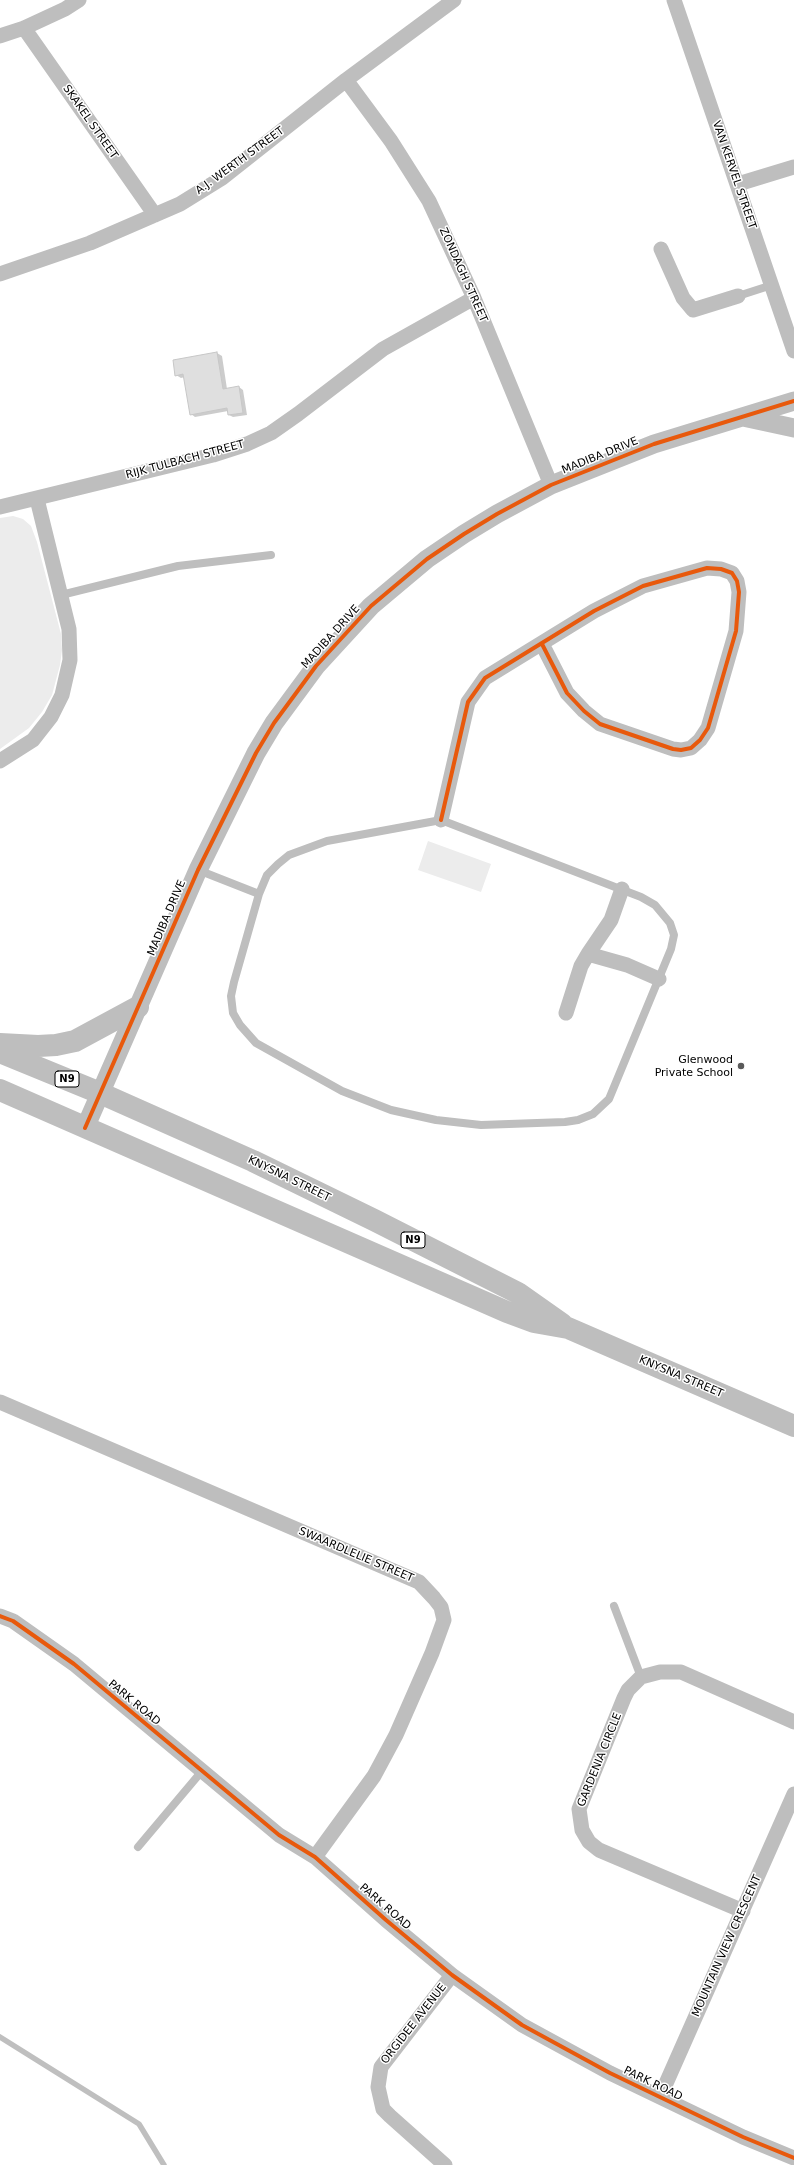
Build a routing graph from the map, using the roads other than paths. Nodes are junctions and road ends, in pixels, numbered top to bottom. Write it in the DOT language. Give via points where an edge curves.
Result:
graph roads {
  1 [pos="79,0"];
  2 [pos="454,0"];
  3 [pos="674,0"];
  4 [pos="24,28"];
  5 [pos="0,36"];
  6 [pos="346,80"];
  7 [pos="794,167"];
  8 [pos="738,184"];
  9 [pos="155,215"];
  10 [pos="661,249"];
  11 [pos="0,274"];
  12 [pos="772,285"];
  13 [pos="738,296"];
  14 [pos="474,298"];
  15 [pos="794,351"];
  16 [pos="794,401"];
  17 [pos="741,417"];
  18 [pos="794,428"];
  19 [pos="551,485"];
  20 [pos="37,498"];
  21 [pos="0,506"];
  22 [pos="271,555"];
  23 [pos="61,595"];
  24 [pos="542,644"];
  25 [pos="0,761"];
  26 [pos="441,820"];
  27 [pos="198,870"];
  28 [pos="622,889"];
  29 [pos="258,894"];
  30 [pos="588,954"];
  31 [pos="659,979"];
  32 [pos="138,1007"];
  33 [pos="566,1013"];
  34 [pos="0,1044"];
  35 [pos="0,1052"];
  36 [pos="0,1090"];
  37 [pos="100,1093"];
  38 [pos="85,1128"];
  39 [pos="568,1328"];
  40 [pos="0,1402"];
  41 [pos="794,1426"];
  42 [pos="614,1606"];
  43 [pos="0,1616"];
  44 [pos="642,1677"];
  45 [pos="794,1722"];
  46 [pos="202,1771"];
  47 [pos="794,1794"];
  48 [pos="138,1847"];
  49 [pos="315,1857"];
  50 [pos="743,1911"];
  51 [pos="452,1975"];
  52 [pos="660,2097"];
  53 [pos="794,2158"];
  54 [pos="445,2165"];
  1 -- 4 [label="street"];
  2 -- 6 [label="street, A.J. WERTH STREET"];
  3 -- 8 [label="street, VAN KERVEL STREET"];
  4 -- 5 [label="street"];
  4 -- 9 [label="street, SKAKEL STREET"];
  6 -- 9 [label="street, A.J. WERTH STREET" via="222,178 180,204"];
  6 -- 14 [label="street, ZONDAGH STREET" via="391,140 429,201"];
  7 -- 8 [label="street"];
  8 -- 12 [label="street, VAN KERVEL STREET"];
  9 -- 11 [label="street, A.J. WERTH STREET" via="90,243"];
  10 -- 13 [label="street" via="683,298 692,310"];
  12 -- 13 [label="lane"];
  12 -- 15 [label="street, VAN KERVEL STREET"];
  14 -- 19 [label="street, ZONDAGH STREET"];
  14 -- 20 [label="street, RIJK TULBACH STREET" via="383,349 271,433 247,444 213,455"];
  16 -- 17 [label="street, MADIBA DRIVE"];
  17 -- 18 [label="street"];
  17 -- 19 [label="street, MADIBA DRIVE" via="654,444"];
  19 -- 27 [label="street, MADIBA DRIVE" via="497,514 427,559 371,606 342,637 316,666 274,723 256,753"];
  20 -- 21 [label="street, RIJK TULBACH STREET"];
  20 -- 23 [label="street"];
  22 -- 23 [label="lane" via="178,566"];
  23 -- 25 [label="street" via="69,629 70,660 62,695 51,717 33,740"];
  24 -- 24 [label="street" via="594,611 644,586 706,568 732,573 737,581 739,592 736,631 708,728 691,748 673,749 600,724 567,693"];
  24 -- 26 [label="street" via="485,678 468,702"];
  26 -- 28 [label="lane"];
  26 -- 29 [label="lane" via="327,841 289,855 267,875"];
  27 -- 29 [label="lane"];
  27 -- 32 [label="street, MADIBA DRIVE"];
  28 -- 30 [label="street" via="611,920"];
  28 -- 31 [label="lane" via="655,905 670,922 674,935"];
  29 -- 31 [label="lane" via="231,996 233,1013 240,1025 256,1043 342,1091 391,1110 436,1120 481,1125 565,1122 593,1114 609,1099"];
  30 -- 31 [label="street" via="627,965"];
  30 -- 33 [label="street" via="581,966"];
  32 -- 34 [label="highway" via="75,1041 38,1046"];
  32 -- 37 [label="street, MADIBA DRIVE"];
  35 -- 37 [label="highway, KNYSNA STREET / N9"];
  36 -- 38 [label="highway, KNYSNA STREET / N9"];
  37 -- 38 [label="street, MADIBA DRIVE"];
  37 -- 39 [label="highway, KNYSNA STREET / N9" via="253,1162 381,1224 518,1293"];
  38 -- 39 [label="highway, KNYSNA STREET / N9" via="507,1312 534,1322"];
  39 -- 41 [label="highway, KNYSNA STREET / N9"];
  40 -- 49 [label="street, SWAARDLELIE STREET" via="419,1582 441,1608 444,1620 432,1654 396,1735 374,1776"];
  42 -- 44 [label="lane"];
  43 -- 46 [label="street, PARK ROAD" via="13,1622 74,1664"];
  44 -- 45 [label="street" via="660,1672 681,1672"];
  44 -- 50 [label="street, GARDENIA CIRCLE" via="624,1698 579,1809 582,1830 589,1842 600,1850"];
  46 -- 48 [label="lane"];
  46 -- 49 [label="street, PARK ROAD" via="279,1835"];
  47 -- 50 [label="street, MOUNTAIN VIEW CRESCENT"];
  49 -- 51 [label="street, PARK ROAD"];
  50 -- 52 [label="street, MOUNTAIN VIEW CRESCENT"];
  51 -- 52 [label="street, PARK ROAD" via="522,2025"];
  51 -- 54 [label="street, ORGIDEE AVENUE" via="381,2067 378,2087 383,2108"];
  52 -- 53 [label="street, PARK ROAD" via="743,2137"];
}
